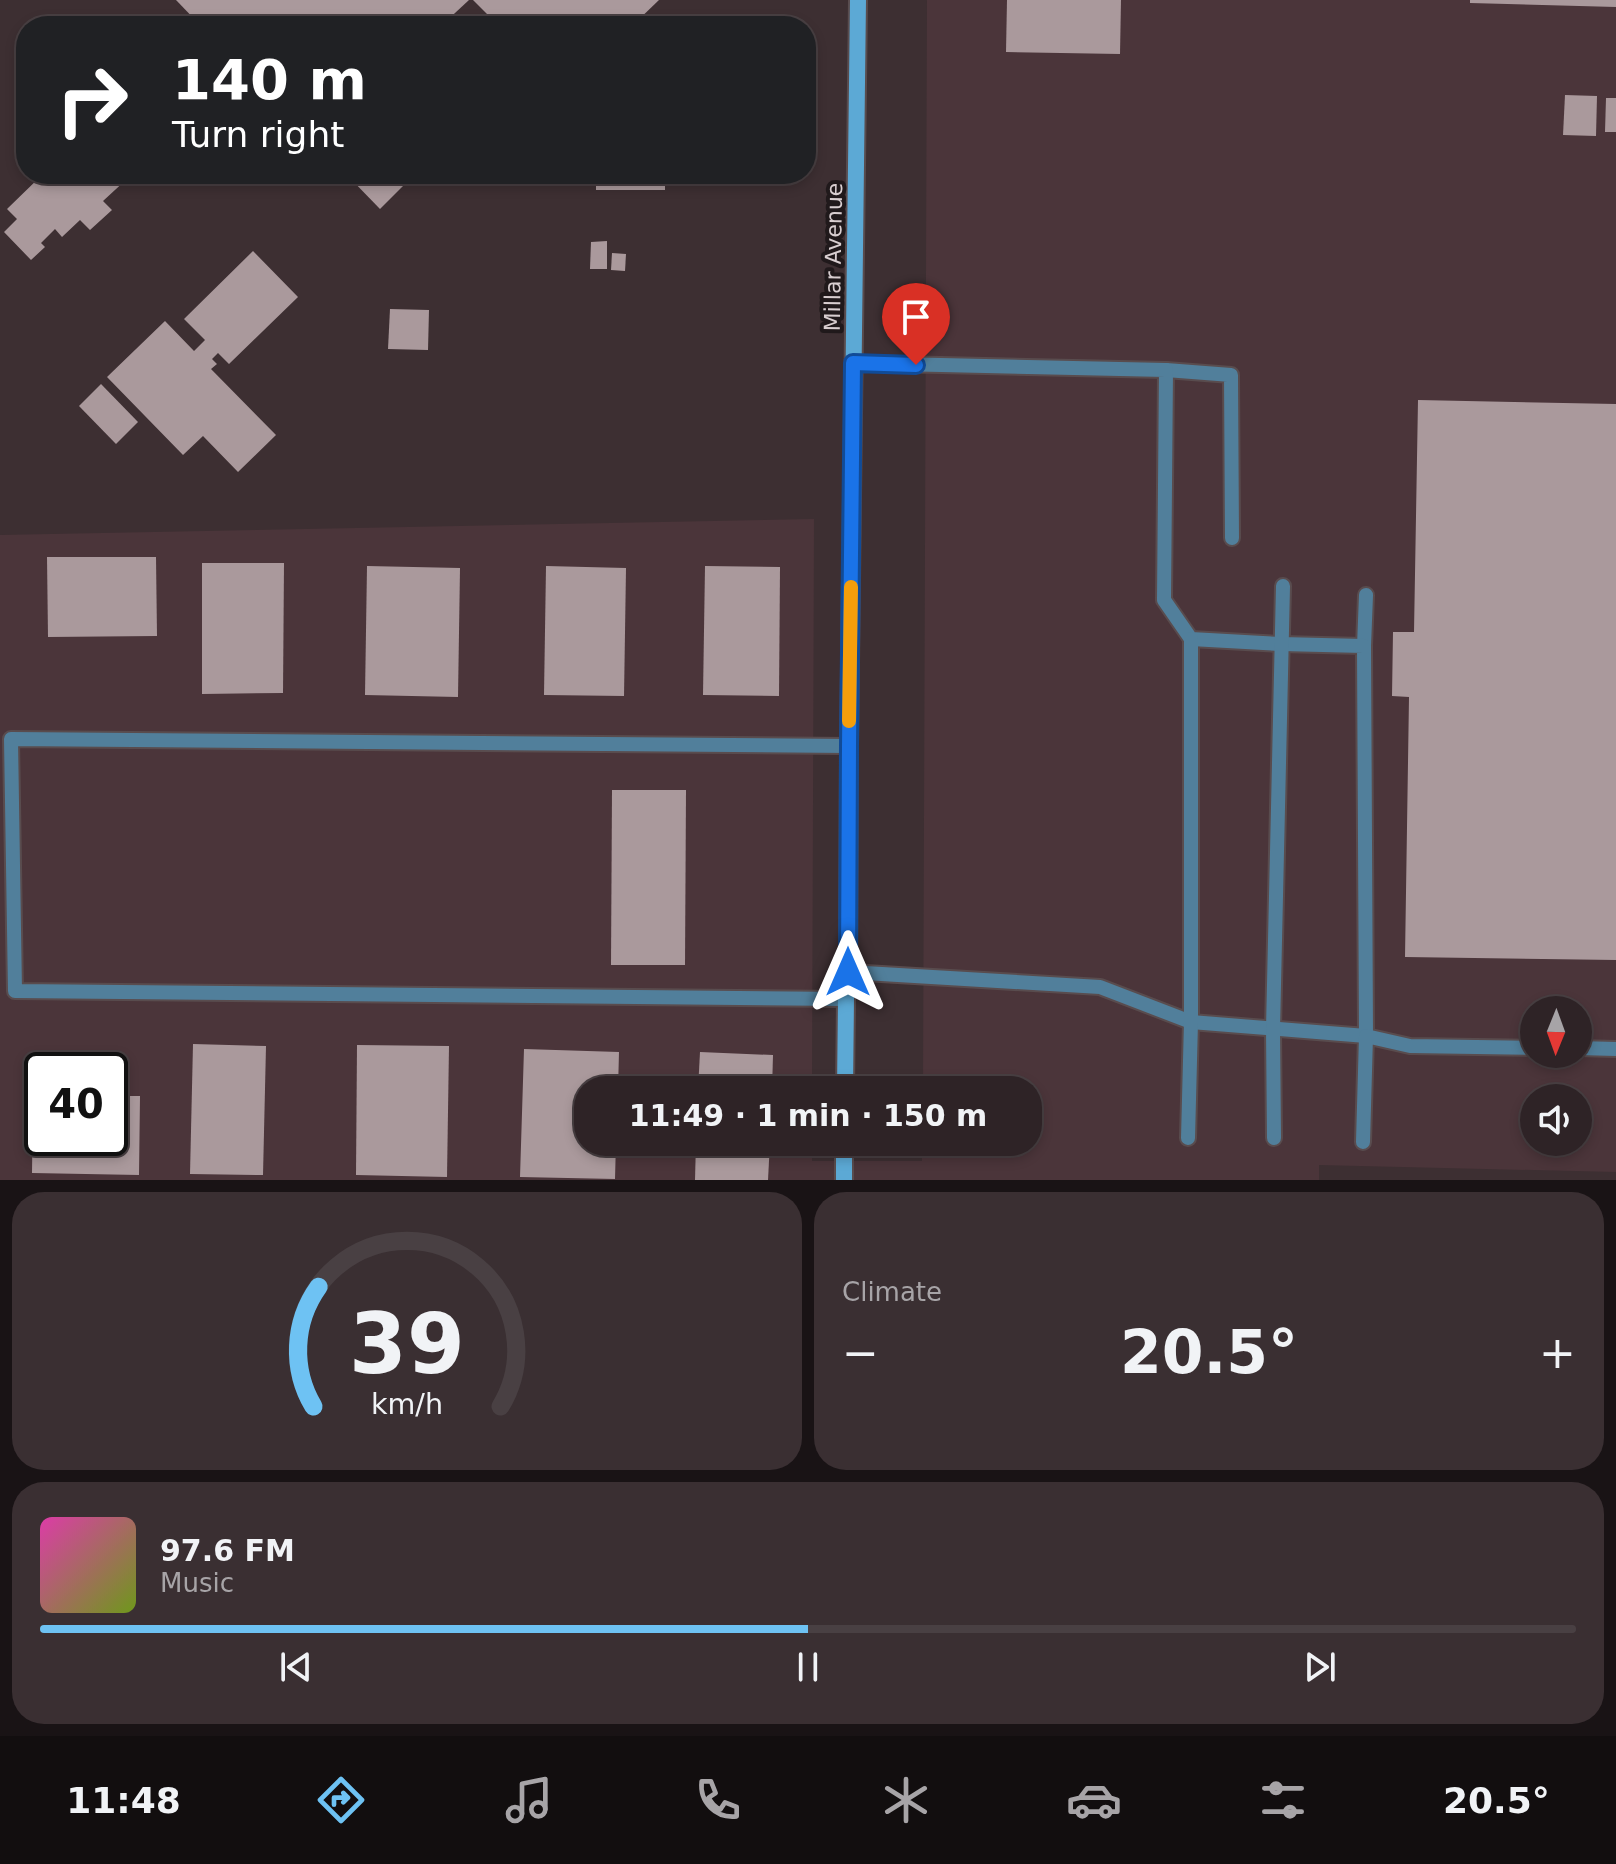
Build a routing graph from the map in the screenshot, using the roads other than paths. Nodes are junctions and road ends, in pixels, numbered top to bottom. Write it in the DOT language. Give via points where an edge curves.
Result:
graph roads {
  1 [pos="858,0"];
  2 [pos="853,363"];
  3 [pos="1166,370"];
  4 [pos="1232,538"];
  5 [pos="1283,586"];
  6 [pos="1366,595"];
  7 [pos="1191,639"];
  8 [pos="1281,644"];
  9 [pos="1364,646"];
  10 [pos="849,746"];
  11 [pos="848,972"];
  12 [pos="846,999"];
  13 [pos="1191,1022"];
  14 [pos="1273,1029"];
  15 [pos="1366,1036"];
  16 [pos="1520,1048"];
  17 [pos="1592,1048"];
  18 [pos="1616,1049"];
  19 [pos="845,1076"];
  20 [pos="1188,1138"];
  21 [pos="1274,1138"];
  22 [pos="1363,1142"];
  23 [pos="844,1156"];
  24 [pos="844,1180"];
  1 -- 2 [label="street, Millar Avenue"];
  2 -- 3 [label="lane"];
  2 -- 10 [label="street, Millar Avenue"];
  3 -- 4 [label="lane" via="1231,375"];
  3 -- 7 [label="lane" via="1164,600"];
  5 -- 8 [label="lane"];
  6 -- 9 [label="lane"];
  7 -- 8 [label="lane"];
  7 -- 13 [label="lane"];
  8 -- 9 [label="lane"];
  8 -- 14 [label="lane"];
  9 -- 15 [label="lane"];
  10 -- 11 [label="street, Millar Avenue"];
  10 -- 12 [label="lane" via="11,739 15,991"];
  11 -- 12 [label="street, Millar Avenue"];
  11 -- 13 [label="lane" via="1100,987"];
  12 -- 19 [label="street, Millar Avenue"];
  13 -- 14 [label="lane"];
  13 -- 20 [label="lane"];
  14 -- 15 [label="lane"];
  14 -- 21 [label="lane"];
  15 -- 16 [label="lane" via="1410,1046"];
  15 -- 22 [label="lane"];
  17 -- 18 [label="lane"];
  23 -- 24 [label="street"];
}
